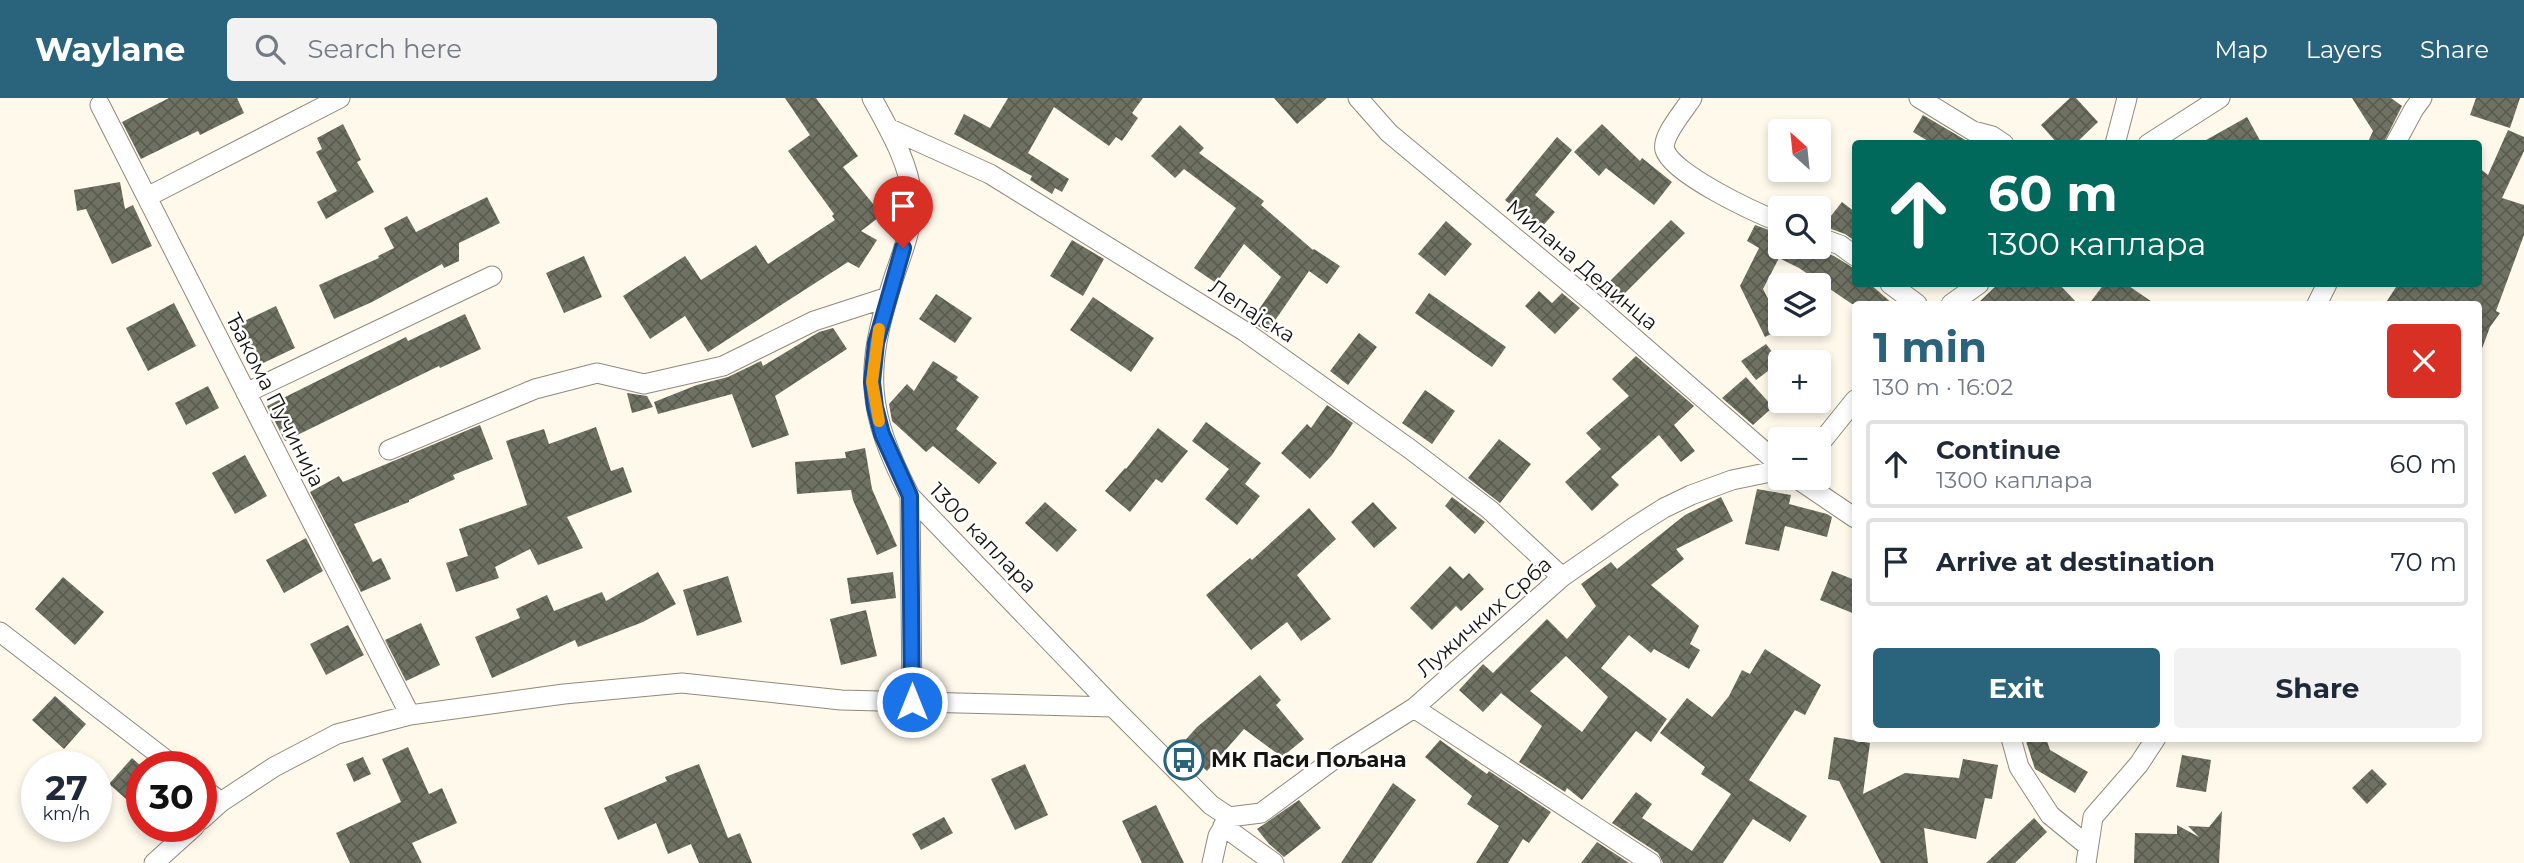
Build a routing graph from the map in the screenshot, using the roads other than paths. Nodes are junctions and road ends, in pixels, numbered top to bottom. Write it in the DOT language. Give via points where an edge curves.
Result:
graph roads {
  1 [pos="341,98"];
  2 [pos="872,98"];
  3 [pos="1358,98"];
  4 [pos="1692,98"];
  5 [pos="1919,98"];
  6 [pos="2127,98"];
  7 [pos="2220,98"];
  8 [pos="2422,98"];
  9 [pos="100,105"];
  10 [pos="888,128"];
  11 [pos="1998,140"];
  12 [pos="2116,140"];
  13 [pos="2154,140"];
  14 [pos="2397,140"];
  15 [pos="147,197"];
  16 [pos="1768,217"];
  17 [pos="1831,242"];
  18 [pos="1852,254"];
  19 [pos="492,275"];
  20 [pos="1894,287"];
  21 [pos="1975,287"];
  22 [pos="888,297"];
  23 [pos="1913,301"];
  24 [pos="1955,301"];
  25 [pos="246,393"];
  26 [pos="1852,404"];
  27 [pos="1831,430"];
  28 [pos="389,450"];
  29 [pos="1768,457"];
  30 [pos="1768,471"];
  31 [pos="1814,490"];
  32 [pos="910,496"];
  33 [pos="1852,516"];
  34 [pos="1562,577"];
  35 [pos="0,632"];
  36 [pos="912,702"];
  37 [pos="1113,707"];
  38 [pos="1414,708"];
  39 [pos="410,715"];
  40 [pos="2012,742"];
  41 [pos="2153,742"];
  42 [pos="155,751"];
  43 [pos="217,800"];
  44 [pos="220,802"];
  45 [pos="217,805"];
  46 [pos="1226,821"];
  47 [pos="178,842"];
  48 [pos="2087,854"];
  49 [pos="155,863"];
  50 [pos="1212,863"];
  51 [pos="1273,863"];
  52 [pos="1651,863"];
  1 -- 15 [label="street"];
  2 -- 10 [label="street, 1300 каплара"];
  3 -- 29 [label="street, Милана Дединца" via="1389,134 1596,305"];
  4 -- 16 [label="street" via="1666,138 1665,150 1674,165"];
  5 -- 11 [label="street" via="1973,131"];
  6 -- 12 [label="street"];
  7 -- 13 [label="street"];
  8 -- 14 [label="street"];
  9 -- 15 [label="street, Ђакома Пучинија"];
  10 -- 22 [label="street, 1300 каплара" via="912,196 911,223"];
  10 -- 34 [label="street, Лепајска" via="990,174 1244,331 1490,510"];
  15 -- 25 [label="street, Ђакома Пучинија"];
  17 -- 18 [label="street"];
  19 -- 25 [label="street"];
  20 -- 23 [label="street"];
  21 -- 24 [label="street"];
  22 -- 28 [label="street" via="814,321 723,366 645,384 597,373 535,389"];
  22 -- 32 [label="street, 1300 каплара" via="872,382 886,444"];
  25 -- 39 [label="street, Ђакома Пучинија"];
  26 -- 27 [label="street"];
  30 -- 34 [label="street, Лужичких Срба" via="1732,480 1664,508"];
  31 -- 33 [label="street"];
  32 -- 36 [label="street"];
  32 -- 37 [label="street, 1300 каплара"];
  34 -- 38 [label="street, Лужичких Срба"];
  35 -- 42 [label="street"];
  36 -- 37 [label="street"];
  36 -- 39 [label="street" via="841,700 682,683"];
  37 -- 46 [label="street, 1300 каплара"];
  38 -- 46 [label="street, Лужичких Срба" via="1261,813"];
  38 -- 52 [label="street"];
  39 -- 44 [label="street" via="337,734"];
  40 -- 48 [label="street" via="2019,767 2050,815"];
  41 -- 48 [label="street" via="2093,817"];
  43 -- 44 [label="street"];
  44 -- 45 [label="street"];
  46 -- 50 [label="street"];
  46 -- 51 [label="street, 1300 каплара"];
  47 -- 49 [label="street"];
}
